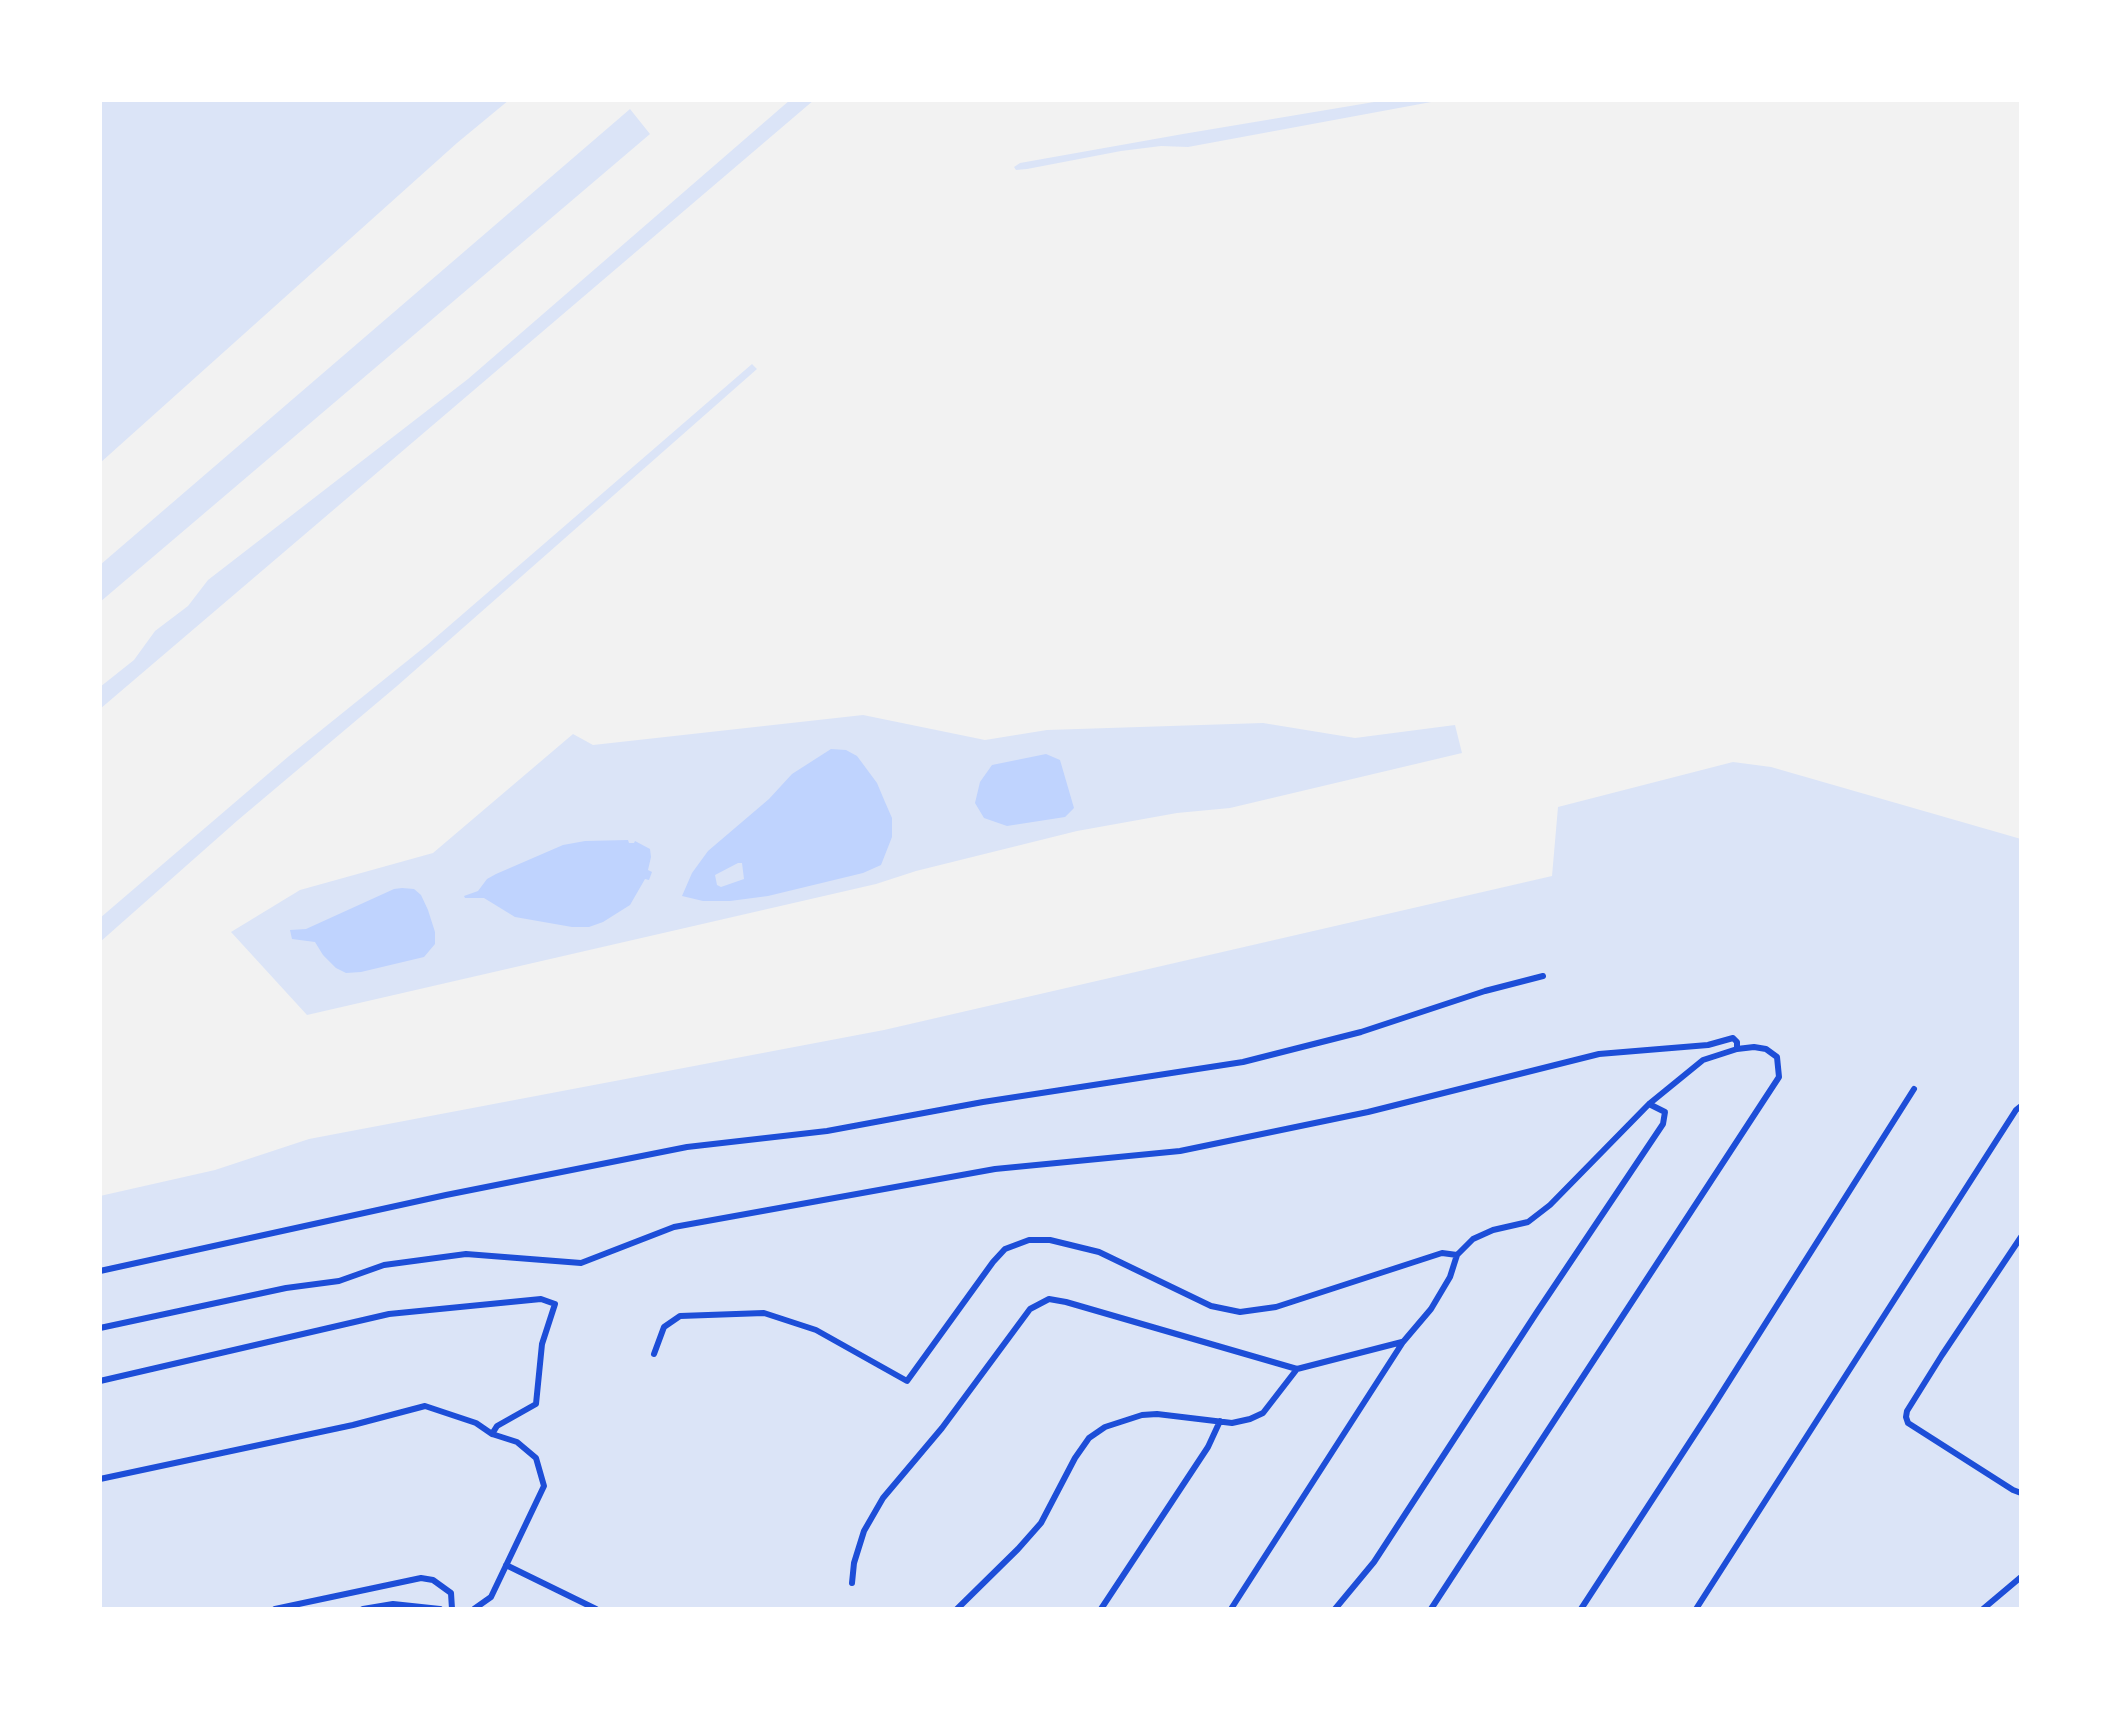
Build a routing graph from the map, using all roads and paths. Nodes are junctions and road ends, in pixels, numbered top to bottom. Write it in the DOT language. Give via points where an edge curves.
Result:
graph roads {
  1 [pos="1543,976"];
  2 [pos="1737,1049"];
  3 [pos="1914,1089"];
  4 [pos="1649,1104"];
  5 [pos="2021,1106"];
  6 [pos="2021,1237"];
  7 [pos="1457,1255"];
  8 [pos="100,1271"];
  9 [pos="100,1328"];
  10 [pos="1403,1342"];
  11 [pos="654,1354"];
  12 [pos="1297,1369"];
  13 [pos="100,1381"];
  14 [pos="1220,1422"];
  15 [pos="492,1434"];
  16 [pos="100,1479"];
  17 [pos="2021,1494"];
  18 [pos="506,1565"];
  19 [pos="2021,1577"];
  20 [pos="852,1583"];
  21 [pos="369,1608"];
  22 [pos="275,1609"];
  23 [pos="440,1609"];
  24 [pos="452,1609"];
  25 [pos="474,1609"];
  26 [pos="596,1609"];
  27 [pos="957,1609"];
  28 [pos="1101,1609"];
  29 [pos="1231,1609"];
  30 [pos="1335,1609"];
  31 [pos="1431,1609"];
  32 [pos="1581,1609"];
  33 [pos="1696,1609"];
  34 [pos="1984,1609"];
  1 -- 8 [label="street" via="1243,1062 827,1132 687,1147"];
  2 -- 4 [label="street" via="1703,1060"];
  2 -- 9 [label="street" via="1733,1038 1598,1054 1180,1151 994,1169 674,1227 581,1263 466,1254 384,1265 339,1281"];
  2 -- 31 [label="street" via="1766,1048 1777,1057 1779,1077"];
  3 -- 32 [label="street"];
  4 -- 7 [label="street" via="1550,1206 1528,1222 1474,1239"];
  4 -- 30 [label="street" via="1665,1112 1663,1124 1374,1562"];
  5 -- 33 [label="street"];
  6 -- 17 [label="street" via="1906,1417"];
  7 -- 10 [label="street" via="1431,1309"];
  7 -- 11 [label="street" via="1442,1253 1276,1307 1240,1312 1211,1306 1099,1252 1029,1240 993,1262 908,1382 816,1330 764,1313 680,1316 664,1327"];
  10 -- 12 [label="street"];
  10 -- 29 [label="street"];
  12 -- 14 [label="street" via="1263,1412"];
  12 -- 20 [label="street" via="1048,1299 1030,1309 883,1498 864,1531"];
  13 -- 15 [label="street" via="390,1314 541,1299 555,1304 542,1344 536,1404"];
  14 -- 27 [label="street" via="1142,1415 1088,1438 1040,1523"];
  14 -- 28 [label="street"];
  15 -- 16 [label="street" via="425,1406"];
  15 -- 18 [label="street" via="536,1458 544,1486"];
  18 -- 25 [label="street" via="490,1596"];
  18 -- 26 [label="street"];
  19 -- 34 [label="street"];
  21 -- 23 [label="street"];
  22 -- 24 [label="street" via="421,1578 450,1593"];
}
